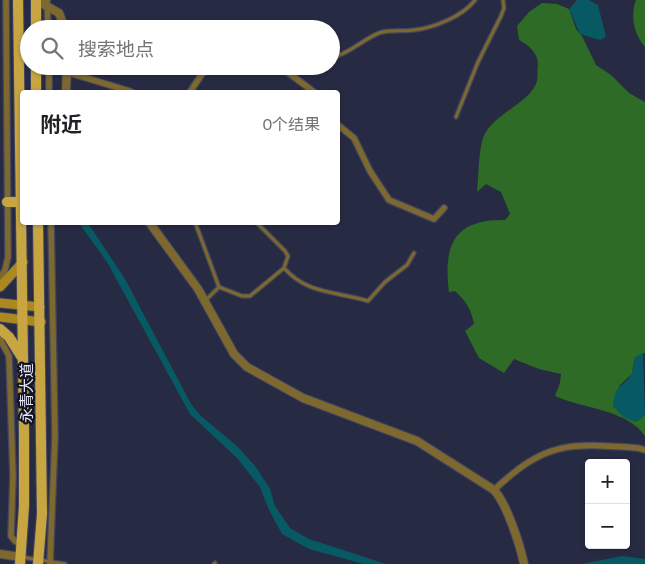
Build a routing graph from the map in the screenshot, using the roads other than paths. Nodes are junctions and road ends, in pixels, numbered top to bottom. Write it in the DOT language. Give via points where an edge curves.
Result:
graph roads {
  1 [pos="6,0"];
  2 [pos="18,0"];
  3 [pos="36,0"];
  4 [pos="475,0"];
  5 [pos="503,0"];
  6 [pos="47,2"];
  7 [pos="36,20"];
  8 [pos="48,20"];
  9 [pos="62,20"];
  10 [pos="340,56"];
  11 [pos="36,75"];
  12 [pos="49,75"];
  13 [pos="67,75"];
  14 [pos="84,75"];
  15 [pos="201,75"];
  16 [pos="291,75"];
  17 [pos="36,90"];
  18 [pos="49,90"];
  19 [pos="66,90"];
  20 [pos="126,90"];
  21 [pos="191,90"];
  22 [pos="311,90"];
  23 [pos="20,101"];
  24 [pos="456,117"];
  25 [pos="340,127"];
  26 [pos="7,202"];
  27 [pos="20,202"];
  28 [pos="444,208"];
  29 [pos="22,225"];
  30 [pos="38,225"];
  31 [pos="51,225"];
  32 [pos="151,225"];
  33 [pos="196,225"];
  34 [pos="259,225"];
  35 [pos="414,253"];
  36 [pos="39,256"];
  37 [pos="23,259"];
  38 [pos="284,268"];
  39 [pos="0,278"];
  40 [pos="0,287"];
  41 [pos="219,287"];
  42 [pos="205,301"];
  43 [pos="0,303"];
  44 [pos="22,306"];
  45 [pos="40,307"];
  46 [pos="0,317"];
  47 [pos="22,320"];
  48 [pos="41,322"];
  49 [pos="0,329"];
  50 [pos="0,339"];
  51 [pos="23,362"];
  52 [pos="41,366"];
  53 [pos="645,450"];
  54 [pos="494,490"];
  55 [pos="22,544"];
  56 [pos="0,554"];
  57 [pos="20,561"];
  58 [pos="38,562"];
  59 [pos="50,563"];
  60 [pos="64,564"];
  61 [pos="524,564"];
  1 -- 26 [label="street"];
  2 -- 23 [label="main road, 永青大道"];
  3 -- 6 [label="street"];
  3 -- 7 [label="main road"];
  4 -- 10 [label="lane" via="463,12 432,25 417,30 380,33"];
  5 -- 24 [label="lane" via="501,16"];
  6 -- 8 [label="street"];
  6 -- 9 [label="street"];
  11 -- 17 [label="main road"];
  12 -- 18 [label="street"];
  13 -- 19 [label="street"];
  14 -- 20 [label="street"];
  15 -- 21 [label="street"];
  16 -- 22 [label="street"];
  25 -- 28 [label="street" via="354,138 389,200 434,219"];
  26 -- 27 [label="main road"];
  26 -- 39 [label="street" via="7,263"];
  29 -- 37 [label="main road, 永青大道"];
  30 -- 36 [label="main road, 永青大道"];
  31 -- 59 [label="street" via="55,436"];
  32 -- 42 [label="street"];
  33 -- 41 [label="lane"];
  34 -- 38 [label="lane" via="288,256"];
  35 -- 38 [label="lane" via="407,265 368,300 308,287"];
  36 -- 37 [label="main road"];
  36 -- 45 [label="main road, 永青大道"];
  37 -- 40 [label="main road"];
  37 -- 44 [label="main road, 永青大道"];
  38 -- 41 [label="lane" via="250,296"];
  41 -- 42 [label="lane"];
  42 -- 54 [label="street" via="234,354 251,370 309,401 417,441"];
  43 -- 44 [label="main road"];
  44 -- 45 [label="main road"];
  44 -- 47 [label="main road, 永青大道"];
  45 -- 48 [label="main road, 永青大道"];
  46 -- 47 [label="main road"];
  47 -- 48 [label="main road"];
  47 -- 51 [label="main road, 永青大道"];
  48 -- 52 [label="main road, 永青大道"];
  49 -- 51 [label="main road" via="9,337"];
  50 -- 55 [label="street" via="9,356 13,476 11,536"];
  51 -- 52 [label="main road"];
  51 -- 55 [label="main road, 永青大道"];
  52 -- 58 [label="main road, 永青大道" via="42,514"];
  53 -- 54 [label="street" via="591,445 556,449 530,459"];
  54 -- 61 [label="street"];
  55 -- 57 [label="main road, 永青大道"];
  56 -- 57 [label="street"];
  57 -- 58 [label="lane"];
  58 -- 59 [label="lane"];
  59 -- 60 [label="lane"];
}
